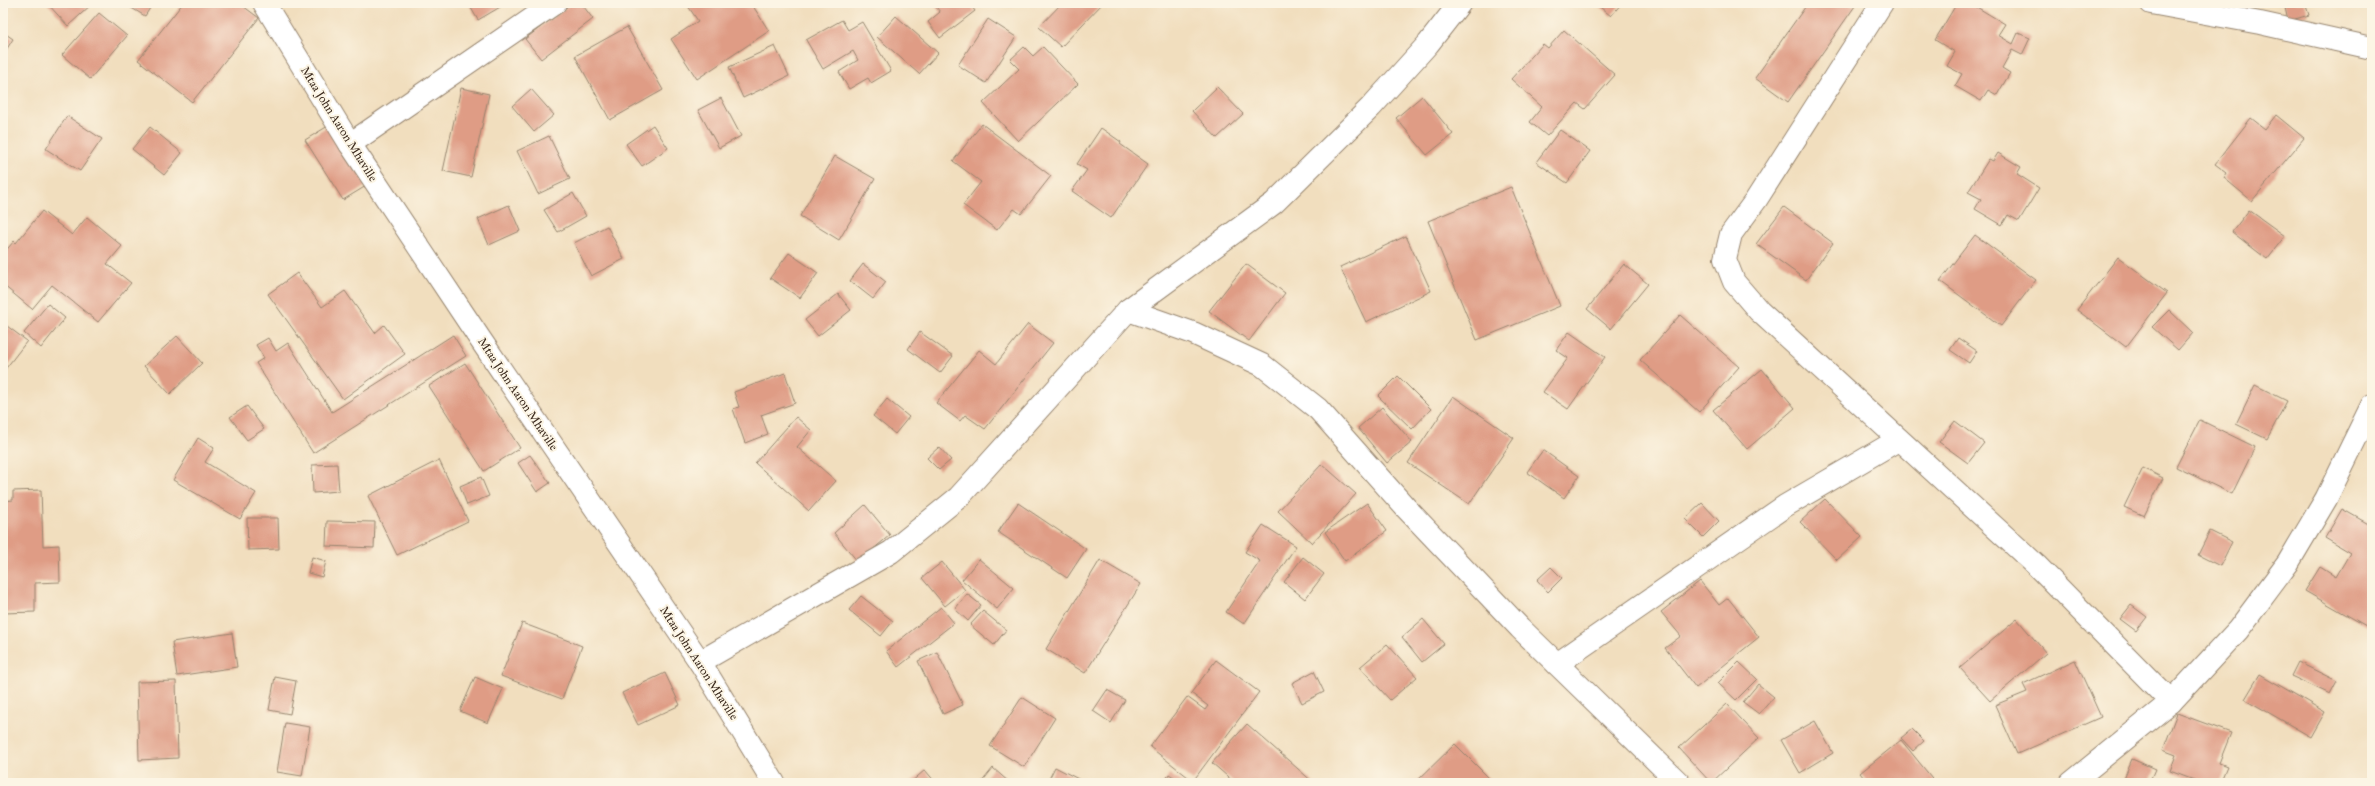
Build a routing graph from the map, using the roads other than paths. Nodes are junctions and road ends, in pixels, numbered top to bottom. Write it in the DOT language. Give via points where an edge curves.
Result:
graph roads {
  1 [pos="264,3"];
  2 [pos="555,3"];
  3 [pos="1460,3"];
  4 [pos="1882,3"];
  5 [pos="2151,3"];
  6 [pos="2372,48"];
  7 [pos="350,144"];
  8 [pos="1128,310"];
  9 [pos="2372,405"];
  10 [pos="1898,440"];
  11 [pos="700,662"];
  12 [pos="1557,664"];
  13 [pos="2171,702"];
  14 [pos="774,783"];
  15 [pos="1679,783"];
  16 [pos="2071,783"];
  1 -- 7 [label="street, Mtaa John Aaron Mhaville"];
  2 -- 7 [label="street"];
  3 -- 8 [label="street" via="1428,44 1371,107 1274,203"];
  4 -- 10 [label="street" via="1756,200 1731,234 1725,259 1734,282 1760,311"];
  5 -- 6 [label="street" via="2260,23"];
  7 -- 11 [label="street, Mtaa John Aaron Mhaville"];
  8 -- 11 [label="street" via="959,497 891,552"];
  8 -- 12 [label="street" via="1193,333 1262,365 1318,409 1406,508"];
  9 -- 13 [label="street" via="2326,499 2288,563 2238,630"];
  10 -- 12 [label="street" via="1785,506"];
  10 -- 13 [label="street" via="2036,565"];
  11 -- 14 [label="street, Mtaa John Aaron Mhaville"];
  12 -- 15 [label="street"];
  13 -- 16 [label="street"];
}
